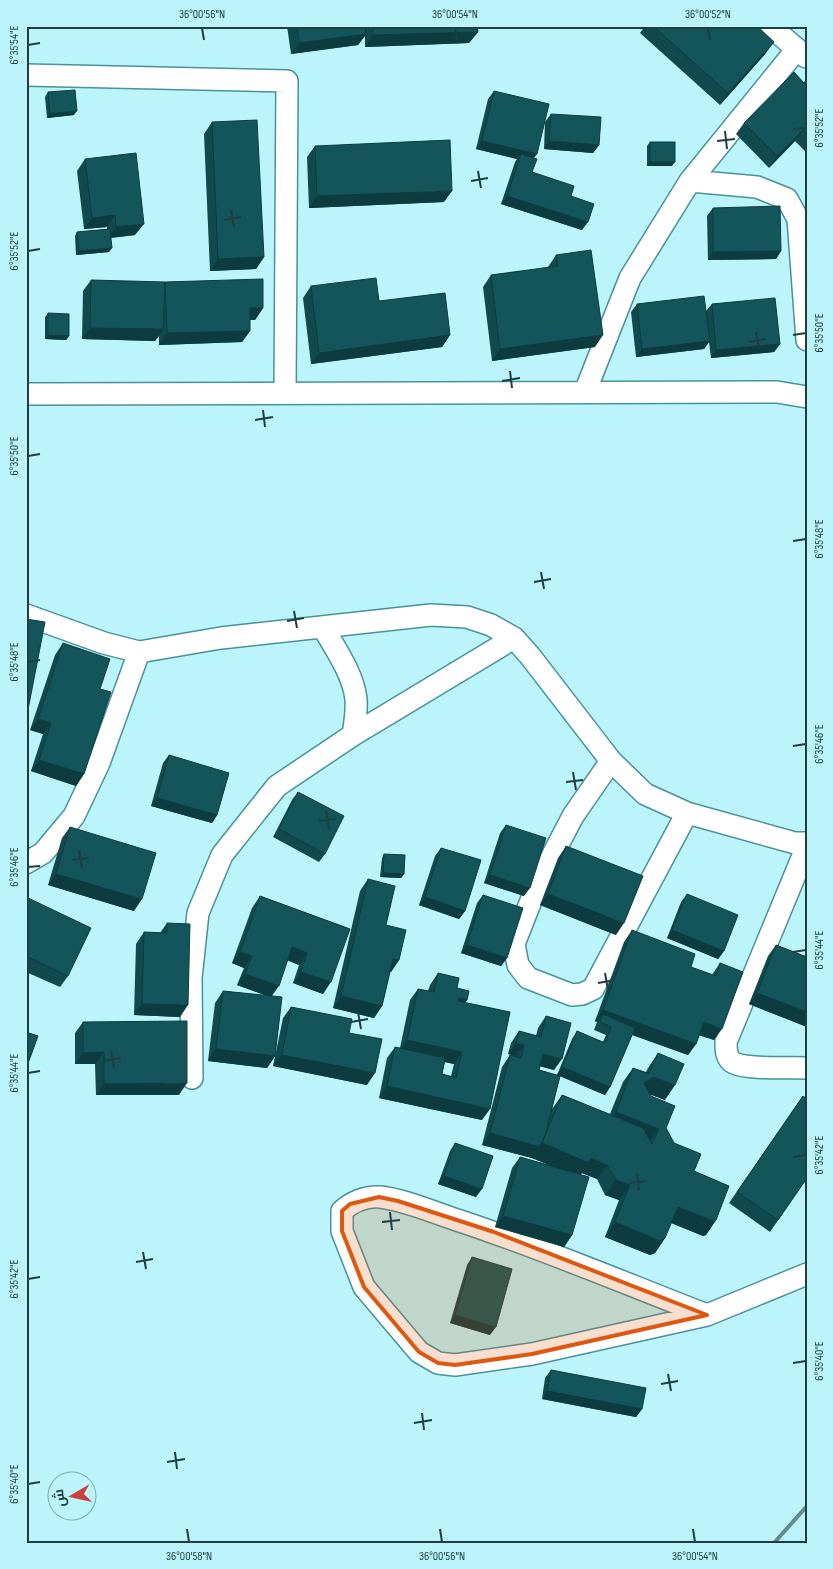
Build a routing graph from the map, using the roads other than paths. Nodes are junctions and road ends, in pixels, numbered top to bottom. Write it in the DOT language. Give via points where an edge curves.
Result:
graph roads {
  1 [pos="770,26"];
  2 [pos="802,53"];
  3 [pos="26,75"];
  4 [pos="690,181"];
  5 [pos="807,340"];
  6 [pos="285,392"];
  7 [pos="585,392"];
  8 [pos="26,394"];
  9 [pos="807,397"];
  10 [pos="26,615"];
  11 [pos="323,627"];
  12 [pos="514,638"];
  13 [pos="139,652"];
  14 [pos="353,735"];
  15 [pos="611,761"];
  16 [pos="687,813"];
  17 [pos="807,845"];
  18 [pos="26,864"];
  19 [pos="807,1068"];
  20 [pos="192,1078"];
  21 [pos="807,1274"];
  22 [pos="707,1315"];
  1 -- 2 [label="street"];
  2 -- 4 [label="street"];
  3 -- 6 [label="street" via="287,81"];
  4 -- 5 [label="street" via="757,186 787,199 798,219"];
  4 -- 7 [label="street" via="630,278"];
  6 -- 7 [label="street"];
  6 -- 8 [label="street"];
  7 -- 9 [label="street" via="777,392"];
  10 -- 13 [label="street" via="104,644"];
  11 -- 12 [label="street" via="431,615 468,617"];
  11 -- 13 [label="street" via="221,638"];
  11 -- 14 [label="street" via="347,670 356,698"];
  12 -- 14 [label="street"];
  12 -- 15 [label="street"];
  13 -- 18 [label="street" via="99,763 74,816 43,852"];
  14 -- 20 [label="street" via="277,786 222,855 198,914 191,978"];
  15 -- 16 [label="street" via="645,794"];
  15 -- 16 [label="street" via="573,816 538,883 514,944 518,965 528,978 572,995 593,989"];
  16 -- 17 [label="street"];
  17 -- 19 [label="street" via="726,1042 727,1056 733,1063"];
  21 -- 22 [label="street"];
  22 -- 22 [label="street" via="532,1354 455,1365 438,1363 419,1352 364,1287 342,1231 342,1211 362,1199 379,1197 398,1202 494,1232"];
}
